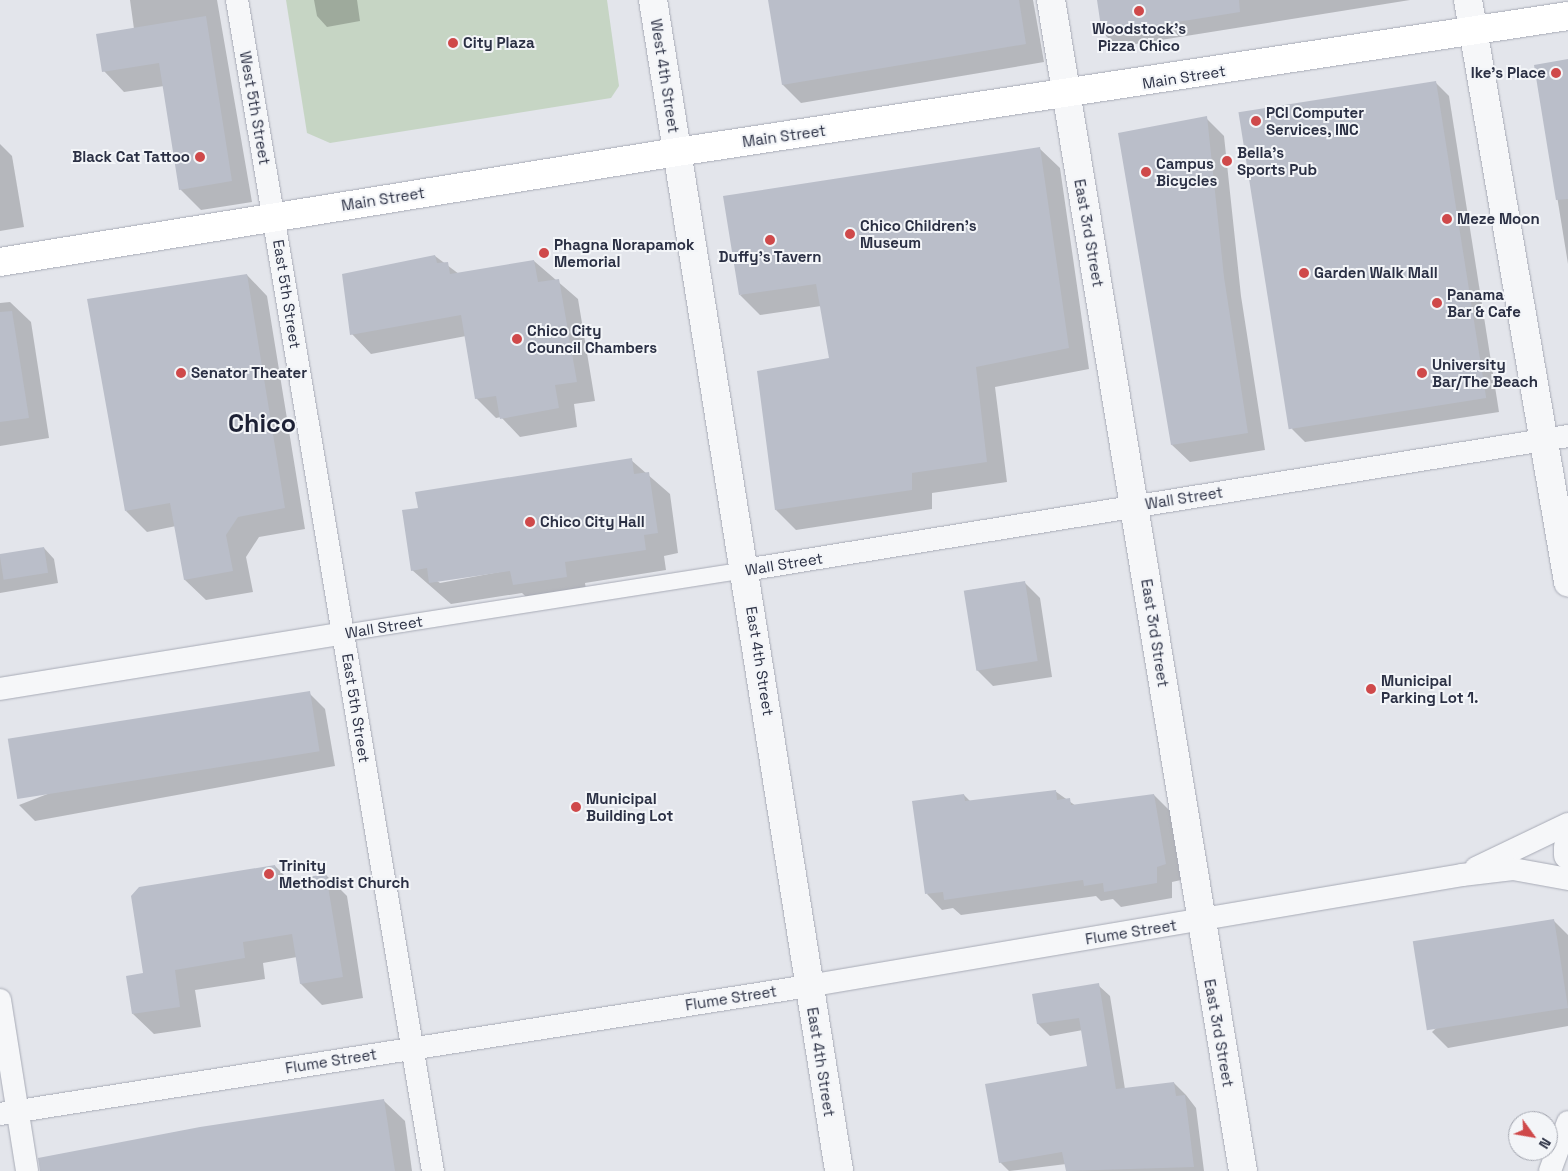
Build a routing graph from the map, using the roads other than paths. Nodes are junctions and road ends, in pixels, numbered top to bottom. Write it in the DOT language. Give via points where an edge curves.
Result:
graph roads {
  1 [pos="237,0"];
  2 [pos="653,0"];
  3 [pos="1051,0"];
  4 [pos="1468,0"];
  5 [pos="1568,16"];
  6 [pos="1473,33"];
  7 [pos="1064,95"];
  8 [pos="677,152"];
  9 [pos="274,216"];
  10 [pos="0,262"];
  11 [pos="1556,438"];
  12 [pos="1135,505"];
  13 [pos="745,570"];
  14 [pos="1568,582"];
  15 [pos="344,633"];
  16 [pos="0,689"];
  17 [pos="1568,824"];
  18 [pos="1568,847"];
  19 [pos="1568,856"];
  20 [pos="1462,875"];
  21 [pos="1568,879"];
  22 [pos="1200,921"];
  23 [pos="808,986"];
  24 [pos="0,1000"];
  25 [pos="413,1048"];
  26 [pos="9,1113"];
  27 [pos="1568,1122"];
  28 [pos="27,1171"];
  29 [pos="433,1171"];
  30 [pos="838,1171"];
  31 [pos="1243,1171"];
  32 [pos="1550,1171"];
  1 -- 9 [label="street, West 5th Street"];
  2 -- 8 [label="street, West 4th Street"];
  3 -- 7 [label="street, East 3rd Street"];
  4 -- 6 [label="street"];
  5 -- 6 [label="main road, Main Street"];
  6 -- 7 [label="main road, Main Street"];
  6 -- 11 [label="street"];
  7 -- 8 [label="main road, Main Street"];
  7 -- 12 [label="street, East 3rd Street"];
  8 -- 9 [label="main road, Main Street"];
  8 -- 13 [label="street, East 4th Street"];
  9 -- 10 [label="main road, Main Street"];
  9 -- 15 [label="street, East 5th Street"];
  11 -- 12 [label="street, Wall Street"];
  11 -- 14 [label="street"];
  12 -- 13 [label="street, Wall Street"];
  12 -- 22 [label="street, East 3rd Street"];
  13 -- 15 [label="street, Wall Street"];
  13 -- 23 [label="street, East 4th Street"];
  15 -- 16 [label="street, Wall Street"];
  15 -- 25 [label="street, East 5th Street"];
  17 -- 20 [label="street, Flume Street"];
  18 -- 19 [label="street"];
  20 -- 21 [label="street, Flume Street" via="1513,869"];
  20 -- 22 [label="street, Flume Street"];
  22 -- 23 [label="street, Flume Street"];
  22 -- 31 [label="street, East 3rd Street"];
  23 -- 25 [label="street, Flume Street"];
  23 -- 30 [label="street, East 4th Street"];
  24 -- 26 [label="street"];
  25 -- 26 [label="street, Flume Street"];
  25 -- 29 [label="street, East 5th Street"];
  26 -- 28 [label="street"];
  27 -- 32 [label="street"];
}
